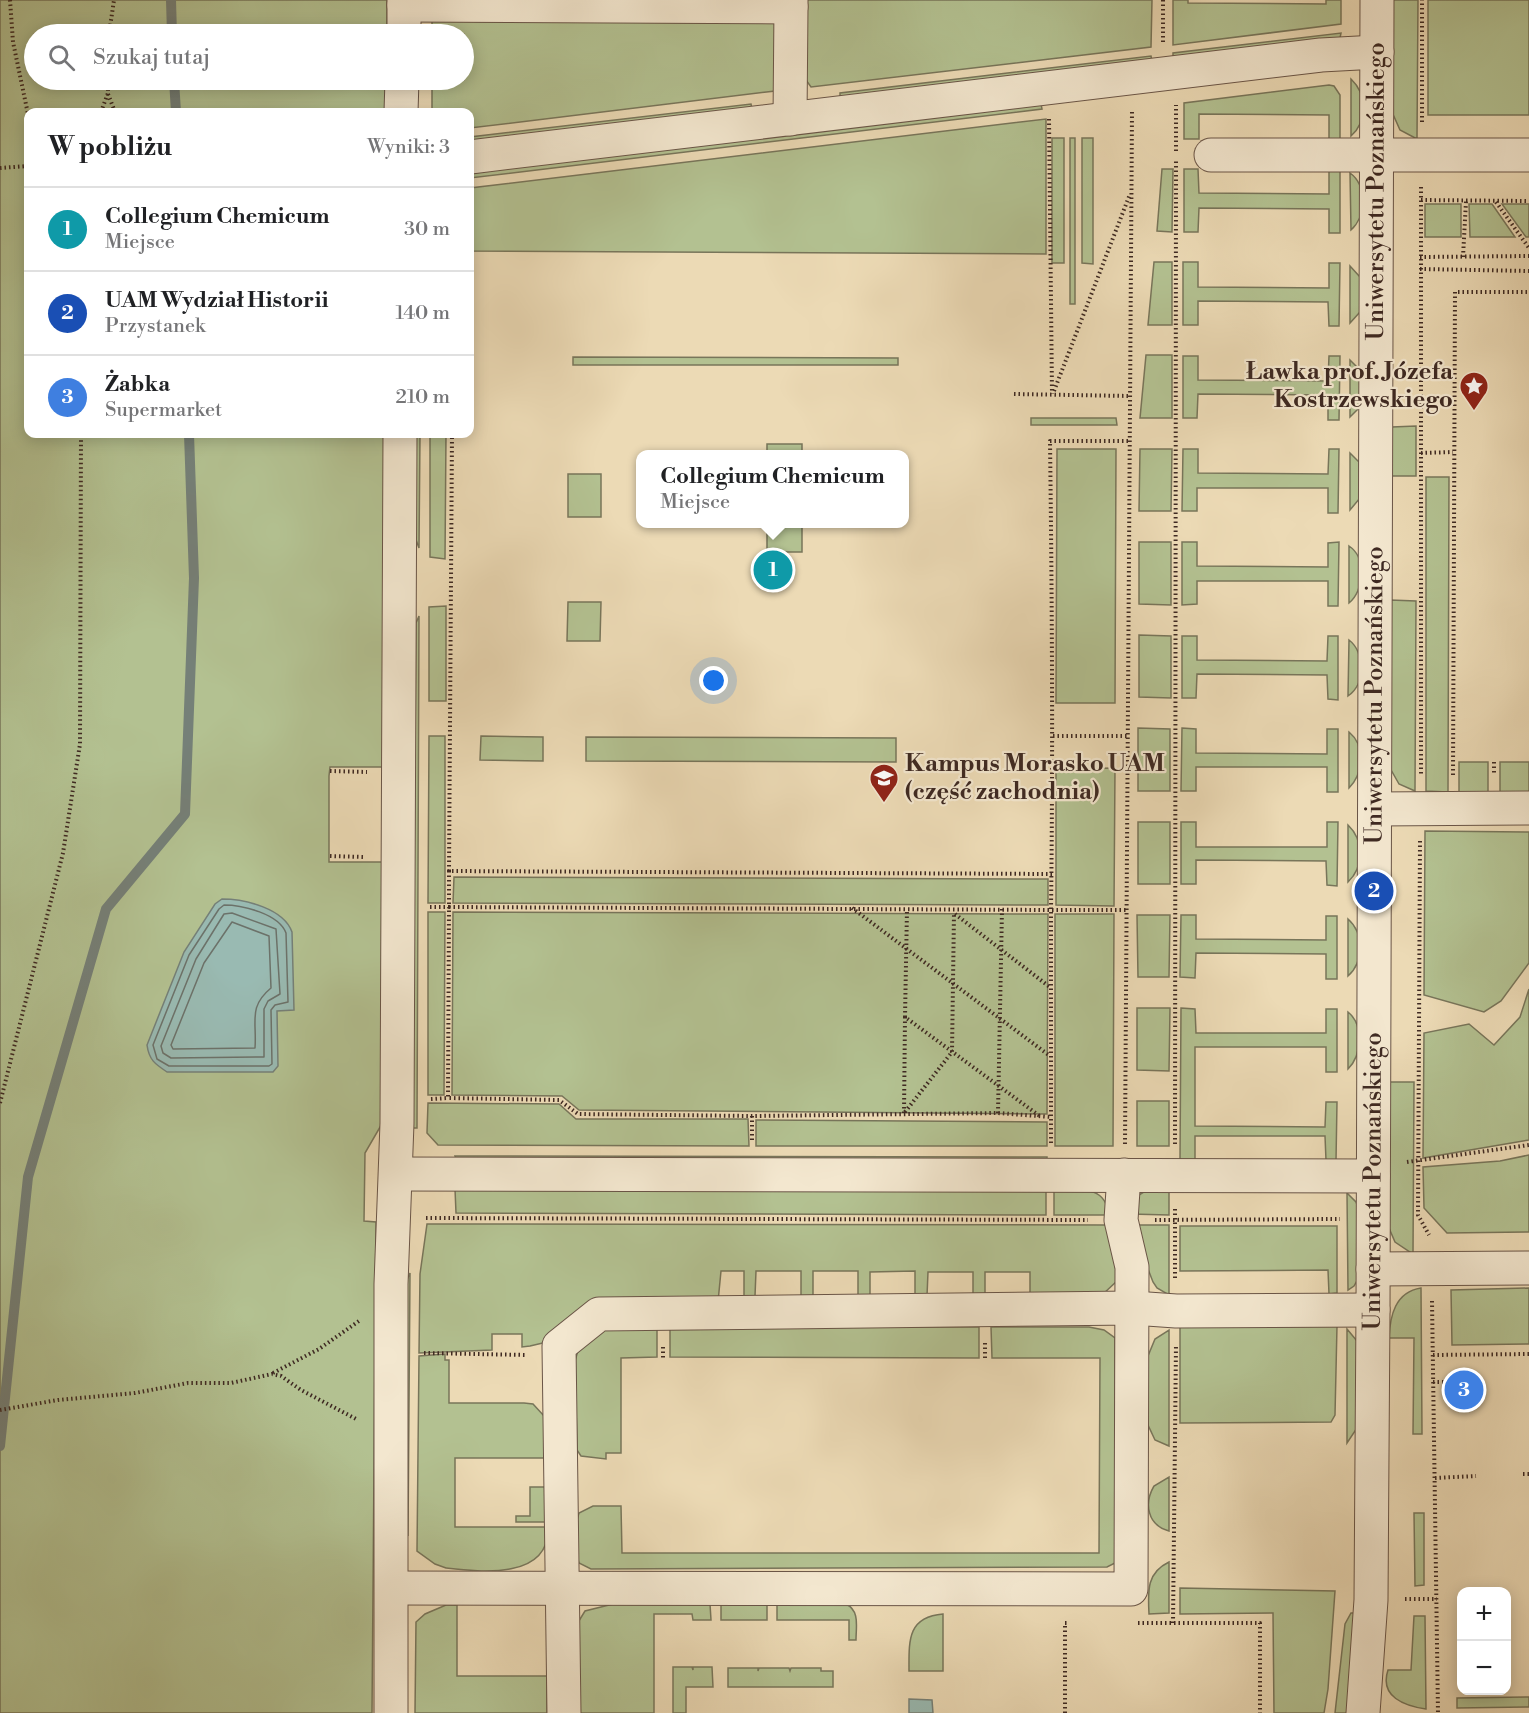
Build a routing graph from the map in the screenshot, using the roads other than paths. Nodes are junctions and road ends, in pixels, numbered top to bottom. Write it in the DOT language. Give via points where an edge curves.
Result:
graph roads {
  1 [pos="1377,0"];
  2 [pos="791,3"];
  3 [pos="404,13"];
  4 [pos="1377,52"];
  5 [pos="402,90"];
  6 [pos="402,108"];
  7 [pos="790,119"];
  8 [pos="1211,154"];
  9 [pos="1377,155"];
  10 [pos="1529,155"];
  11 [pos="474,157"];
  12 [pos="400,438"];
  13 [pos="1529,808"];
  14 [pos="1375,809"];
  15 [pos="396,1174"];
  16 [pos="1124,1175"];
  17 [pos="1358,1176"];
  18 [pos="1529,1268"];
  19 [pos="1373,1269"];
  20 [pos="1133,1308"];
  21 [pos="1373,1310"];
  22 [pos="392,1588"];
  23 [pos="562,1588"];
  24 [pos="391,1713"];
  25 [pos="564,1713"];
  26 [pos="1363,1713"];
  1 -- 4 [label="street, Uniwersytetu Poznańskiego"];
  2 -- 3 [label="street"];
  2 -- 7 [label="street"];
  4 -- 7 [label="street"];
  4 -- 9 [label="street, Uniwersytetu Poznańskiego"];
  5 -- 6 [label="street"];
  7 -- 11 [label="street"];
  8 -- 9 [label="street"];
  9 -- 10 [label="street"];
  9 -- 14 [label="street, Uniwersytetu Poznańskiego"];
  12 -- 15 [label="street"];
  13 -- 14 [label="street"];
  14 -- 17 [label="street, Uniwersytetu Poznańskiego"];
  15 -- 16 [label="street"];
  15 -- 22 [label="street" via="390,1308"];
  16 -- 17 [label="street"];
  16 -- 20 [label="street" via="1121,1220 1132,1267"];
  17 -- 19 [label="street, Uniwersytetu Poznańskiego"];
  18 -- 19 [label="street"];
  19 -- 21 [label="street, Uniwersytetu Poznańskiego"];
  20 -- 21 [label="street"];
  20 -- 23 [label="street" via="599,1314 559,1346"];
  20 -- 23 [label="street" via="1131,1589"];
  21 -- 26 [label="street, Uniwersytetu Poznańskiego" via="1371,1600"];
  22 -- 23 [label="street"];
  22 -- 24 [label="street"];
  23 -- 25 [label="street"];
}
